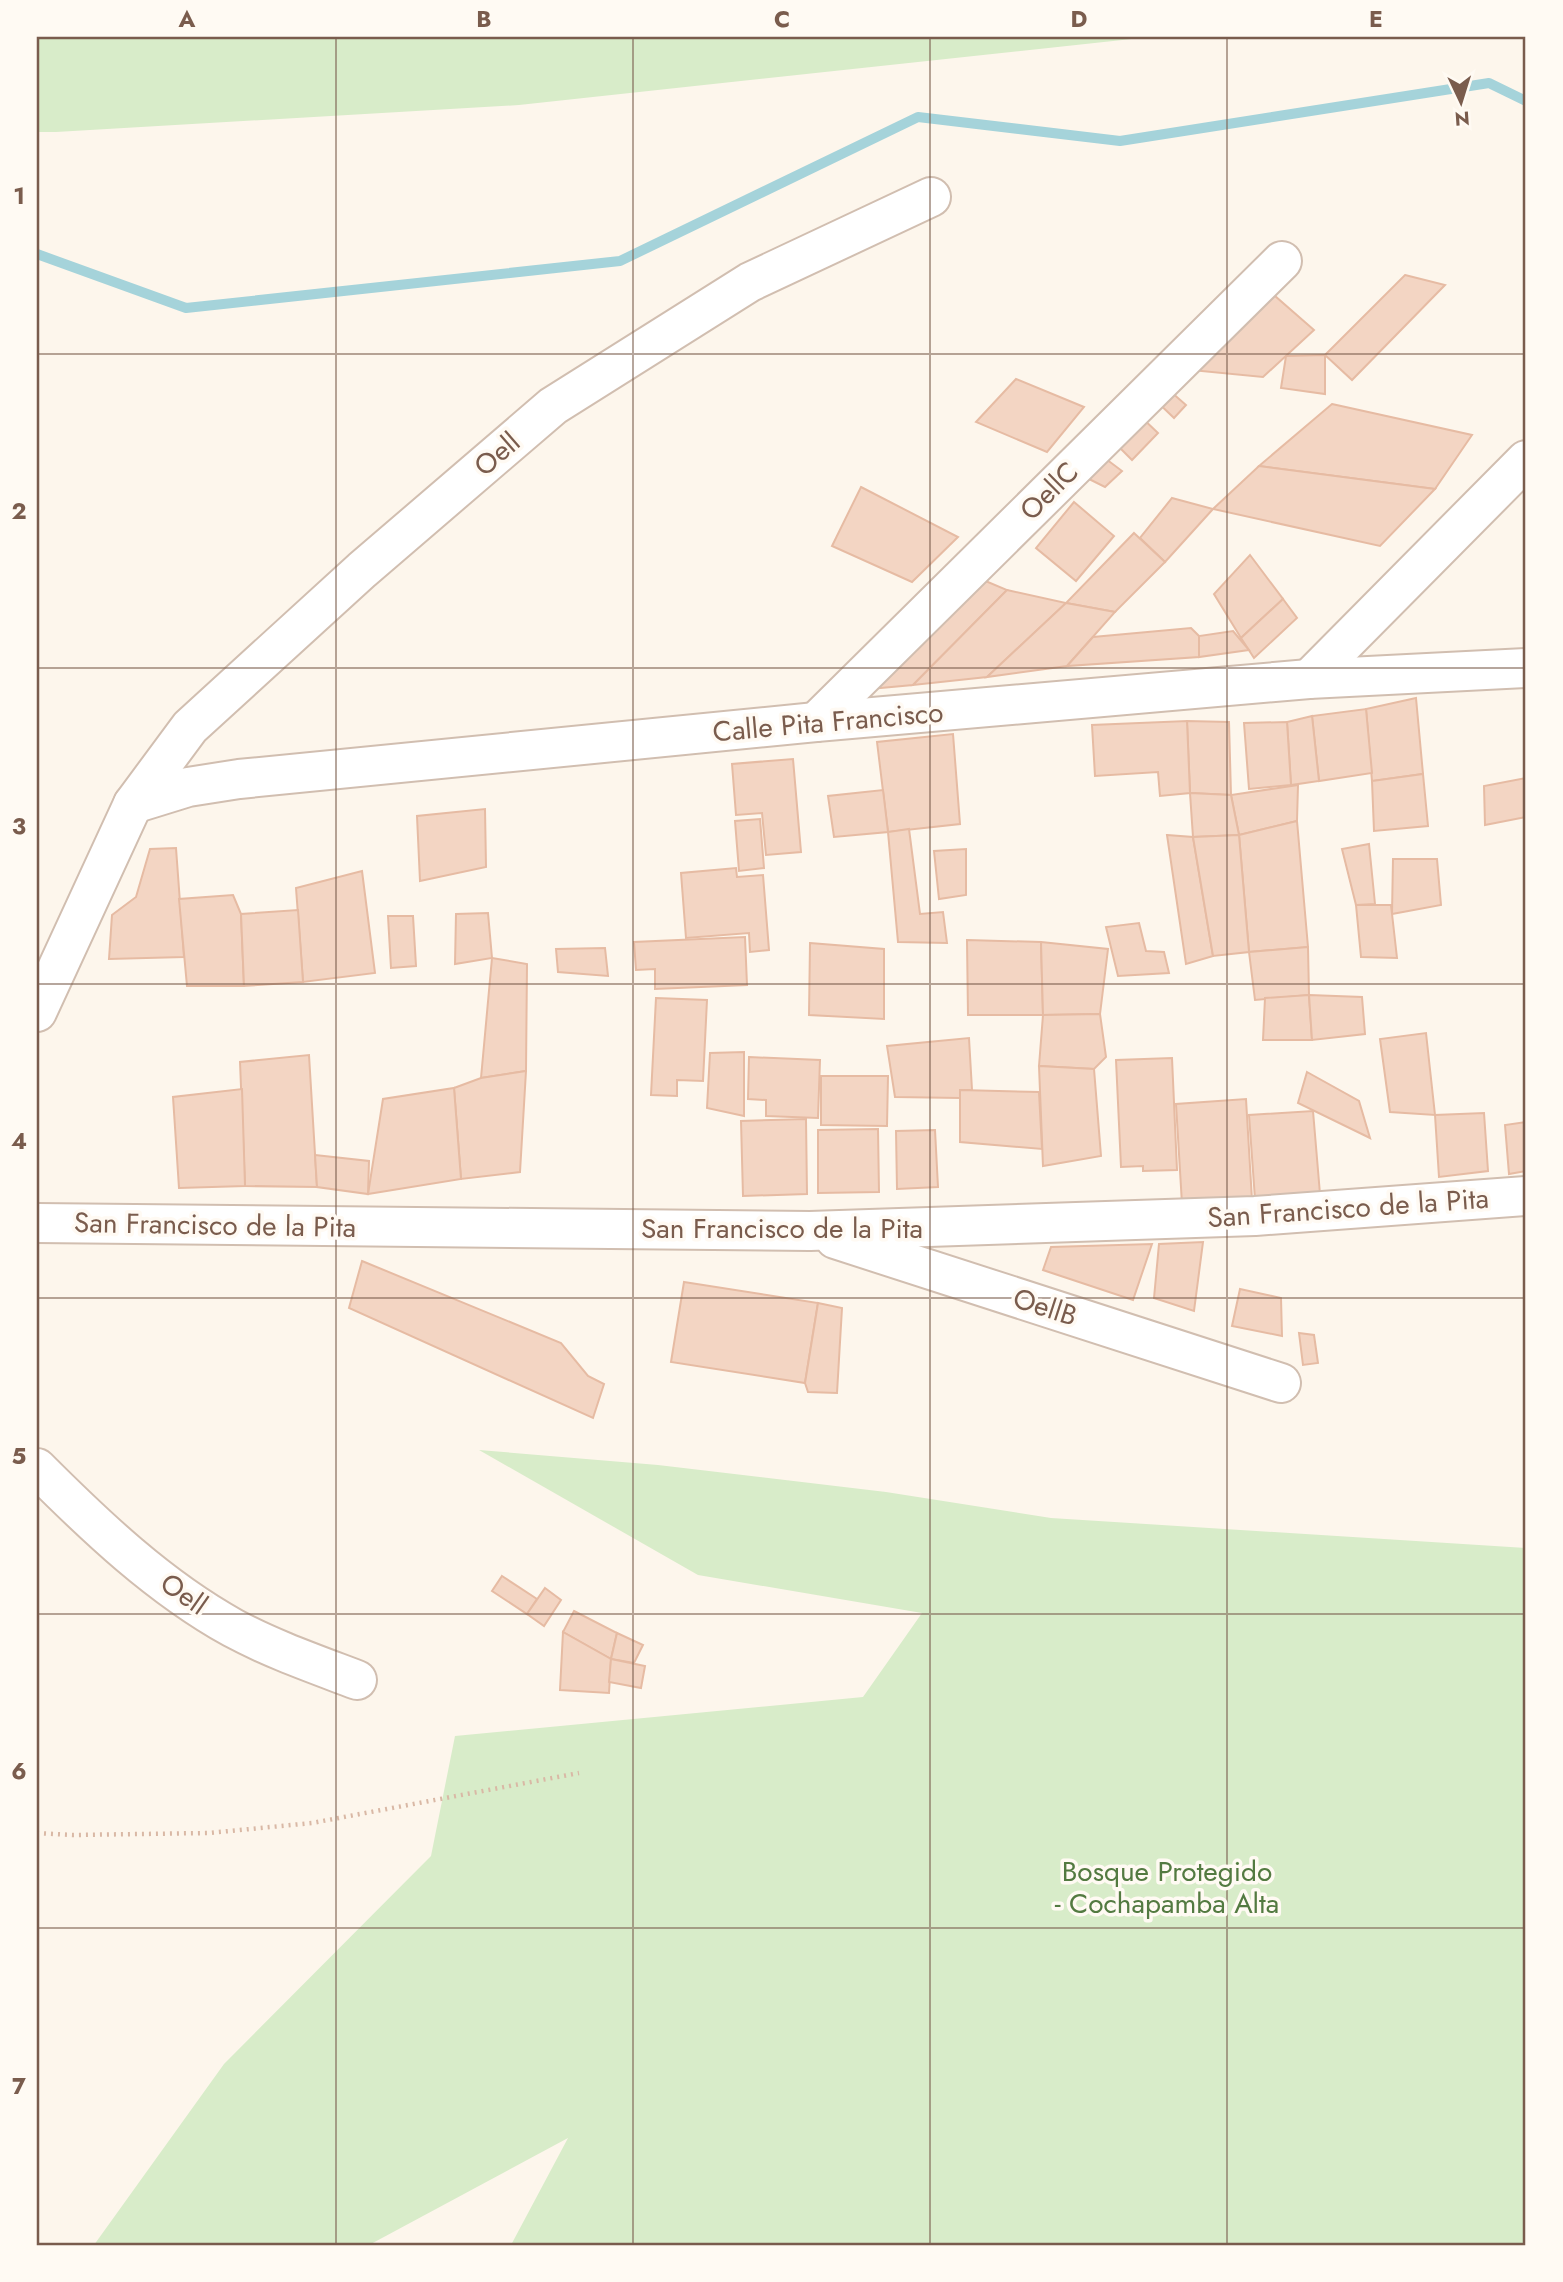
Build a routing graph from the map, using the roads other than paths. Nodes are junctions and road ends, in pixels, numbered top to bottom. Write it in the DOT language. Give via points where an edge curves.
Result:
graph roads {
  1 [pos="931,197"];
  2 [pos="1282,261"];
  3 [pos="1526,460"];
  4 [pos="1526,668"];
  5 [pos="1309,679"];
  6 [pos="816,722"];
  7 [pos="133,804"];
  8 [pos="37,1012"];
  9 [pos="1526,1196"];
  10 [pos="37,1223"];
  11 [pos="810,1231"];
  12 [pos="1281,1383"];
  13 [pos="37,1468"];
  14 [pos="357,1680"];
  1 -- 7 [label="street, Oell" via="750,282 553,406 362,570 190,727"];
  2 -- 6 [label="street, OellC"];
  3 -- 5 [label="street"];
  4 -- 5 [label="street, Calle Pita Francisco"];
  5 -- 6 [label="street, Calle Pita Francisco"];
  6 -- 7 [label="street, Calle Pita Francisco" via="239,779 188,787"];
  7 -- 8 [label="street"];
  9 -- 11 [label="street, San Francisco de la Pita" via="1255,1216"];
  10 -- 11 [label="street, San Francisco de la Pita"];
  11 -- 12 [label="street, OellB"];
  13 -- 14 [label="street, Oell" via="95,1526 177,1592 233,1628"];
}
